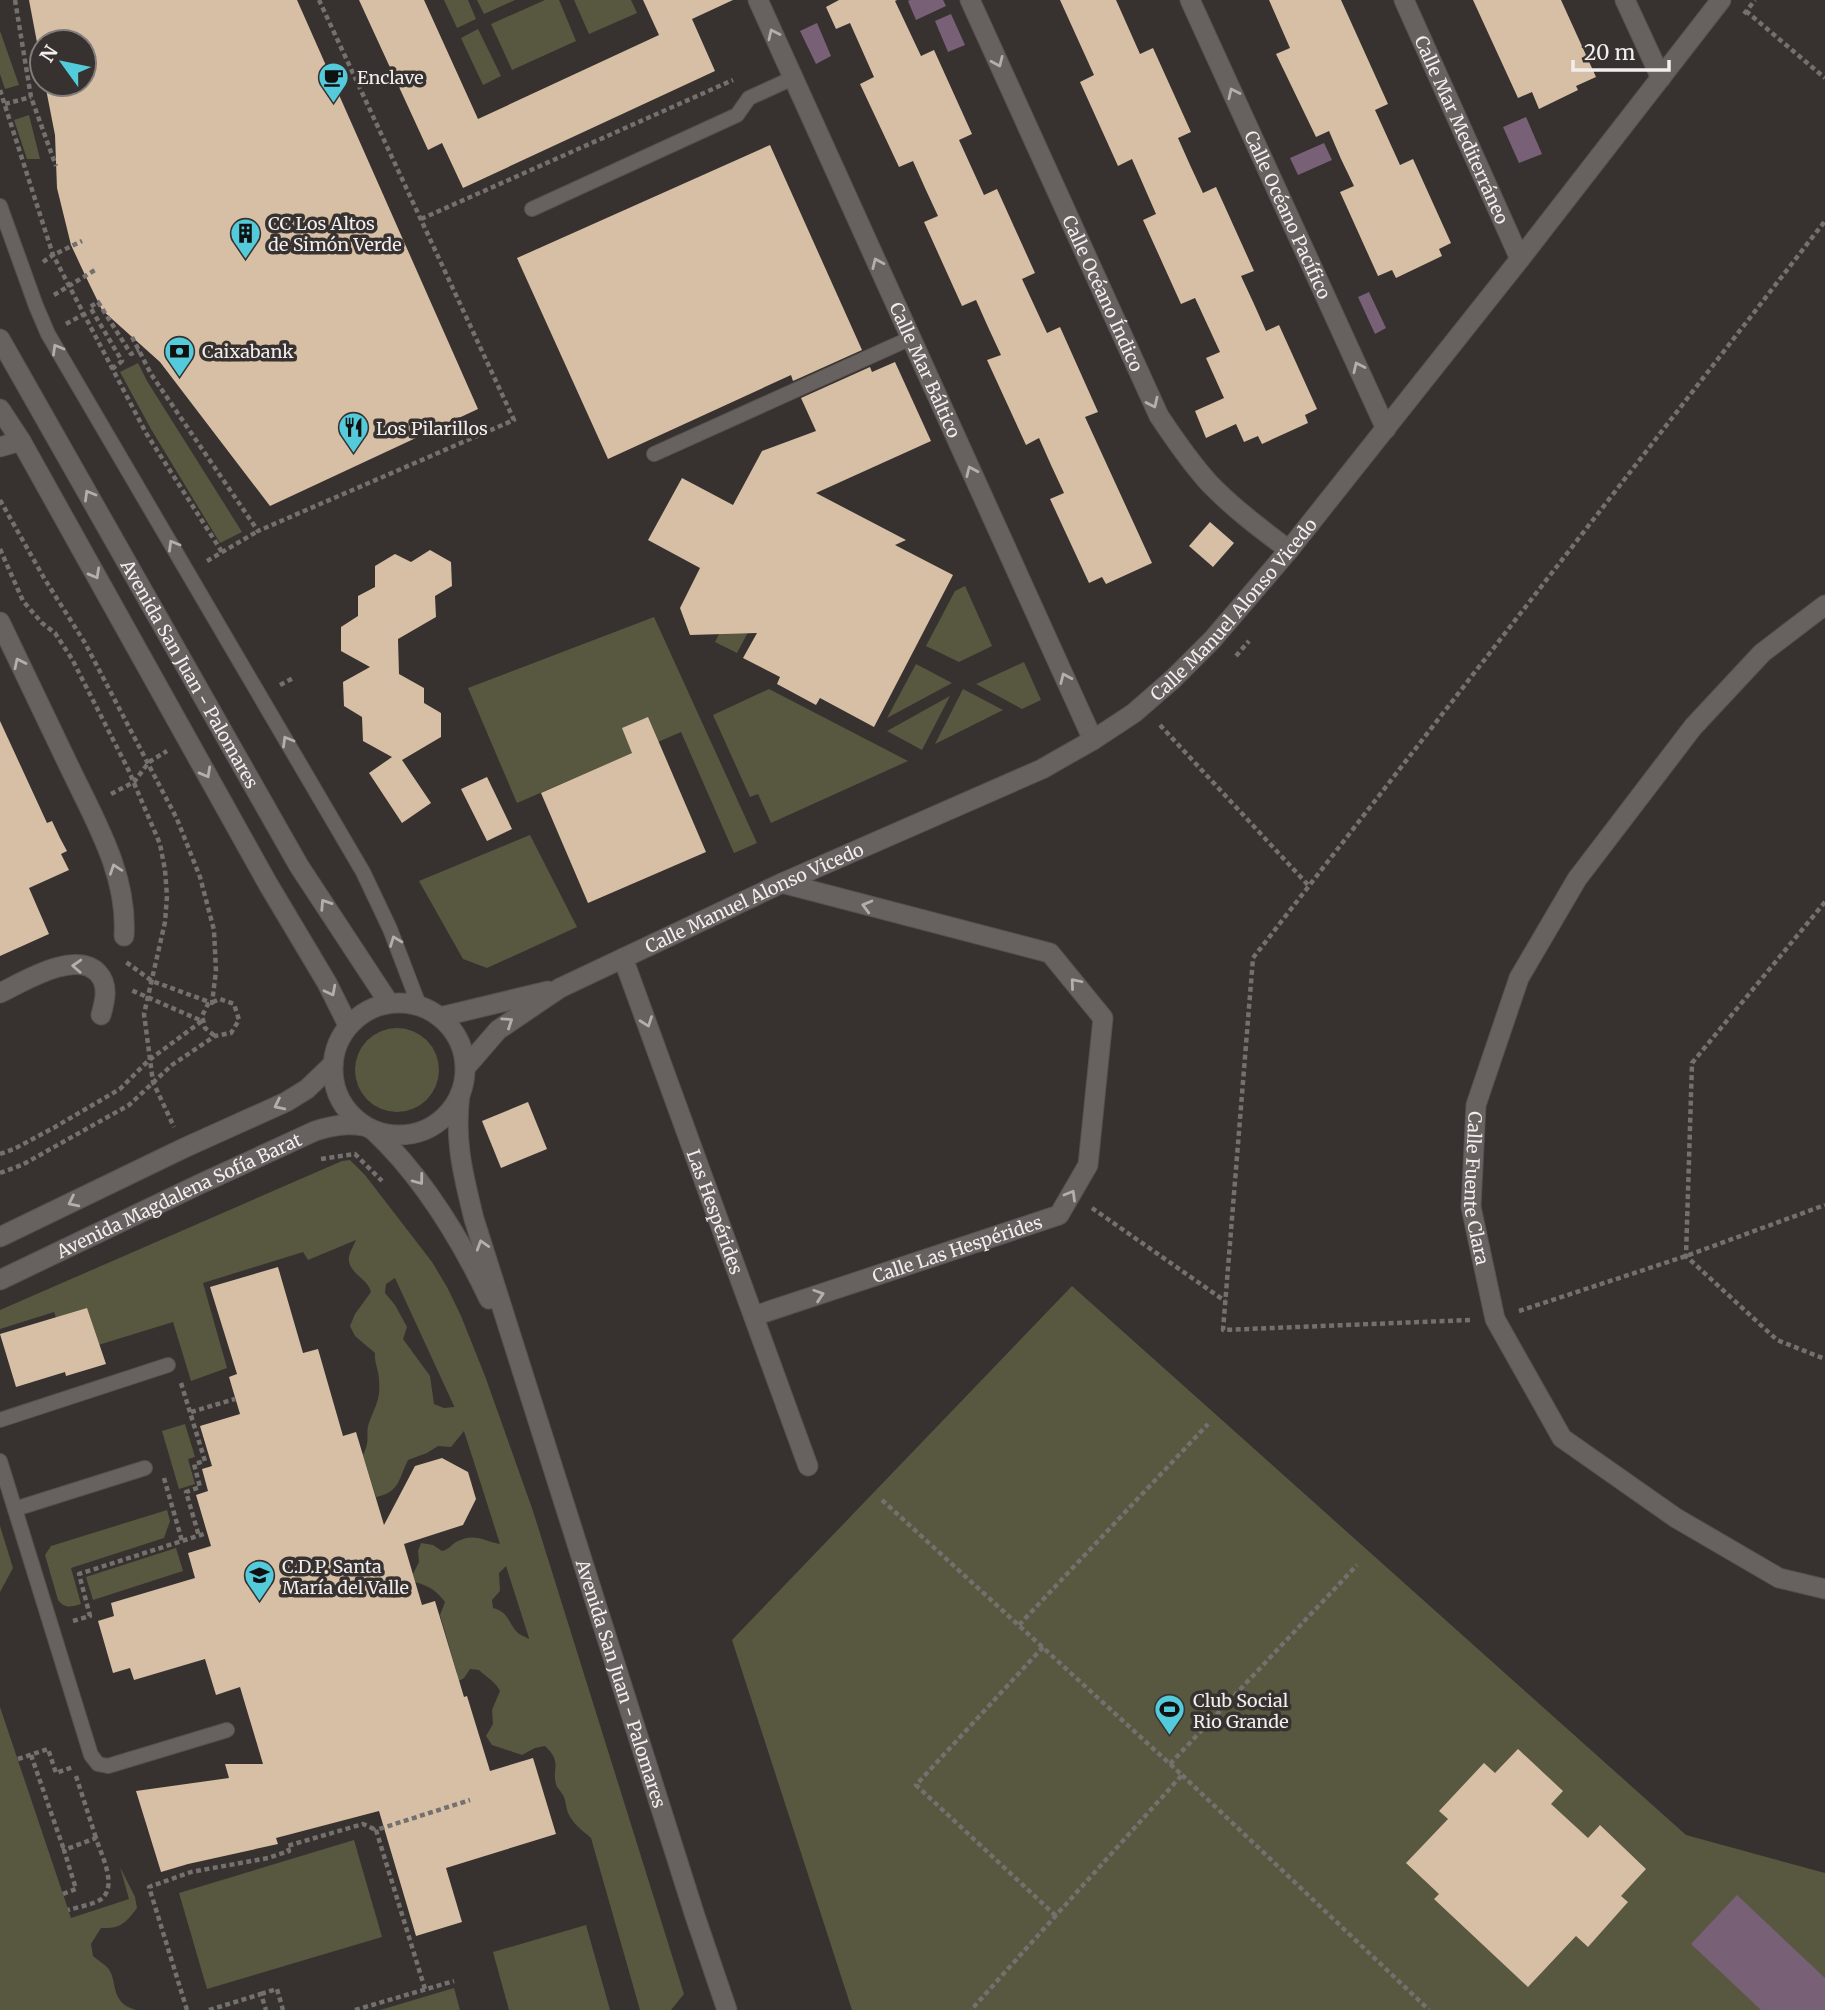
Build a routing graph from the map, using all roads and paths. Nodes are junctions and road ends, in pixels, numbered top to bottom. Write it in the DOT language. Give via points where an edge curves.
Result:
graph roads {
  1 [pos="15,0"];
  2 [pos="319,0"];
  3 [pos="758,0"];
  4 [pos="970,0"];
  5 [pos="1190,0"];
  6 [pos="1404,0"];
  7 [pos="1625,0"];
  8 [pos="1755,0"];
  9 [pos="1730,3"];
  10 [pos="1746,11"];
  11 [pos="1738,22"];
  12 [pos="793,78"];
  13 [pos="1661,78"];
  14 [pos="1825,78"];
  15 [pos="28,79"];
  16 [pos="734,80"];
  17 [pos="0,90"];
  18 [pos="28,98"];
  19 [pos="31,98"];
  20 [pos="5,104"];
  21 [pos="56,166"];
  22 [pos="0,206"];
  23 [pos="532,209"];
  24 [pos="421,219"];
  25 [pos="1825,220"];
  26 [pos="82,241"];
  27 [pos="53,255"];
  28 [pos="1520,259"];
  29 [pos="95,270"];
  30 [pos="68,286"];
  31 [pos="132,337"];
  32 [pos="911,338"];
  33 [pos="0,339"];
  34 [pos="139,350"];
  35 [pos="112,369"];
  36 [pos="0,409"];
  37 [pos="1386,429"];
  38 [pos="21,441"];
  39 [pos="0,447"];
  40 [pos="654,454"];
  41 [pos="0,500"];
  42 [pos="258,531"];
  43 [pos="1289,550"];
  44 [pos="1825,605"];
  45 [pos="0,622"];
  46 [pos="1257,630"];
  47 [pos="1230,661"];
  48 [pos="1149,732"];
  49 [pos="1093,740"];
  50 [pos="782,883"];
  51 [pos="1309,886"];
  52 [pos="1825,902"];
  53 [pos="124,936"];
  54 [pos="120,958"];
  55 [pos="623,958"];
  56 [pos="126,988"];
  57 [pos="559,988"];
  58 [pos="0,993"];
  59 [pos="212,1003"];
  60 [pos="389,1003"];
  61 [pos="419,1005"];
  62 [pos="101,1015"];
  63 [pos="440,1017"];
  64 [pos="202,1021"];
  65 [pos="348,1025"];
  66 [pos="215,1036"];
  67 [pos="333,1064"];
  68 [pos="466,1067"];
  69 [pos="460,1094"];
  70 [pos="368,1128"];
  71 [pos="0,1154"];
  72 [pos="319,1159"];
  73 [pos="0,1174"];
  74 [pos="388,1187"];
  75 [pos="1072,1193"];
  76 [pos="1825,1205"];
  77 [pos="0,1237"];
  78 [pos="1686,1256"];
  79 [pos="0,1280"];
  80 [pos="1226,1301"];
  81 [pos="754,1316"];
  82 [pos="1494,1320"];
  83 [pos="517,1357"];
  84 [pos="1825,1359"];
  85 [pos="169,1365"];
  86 [pos="235,1399"];
  87 [pos="191,1412"];
  88 [pos="0,1420"];
  89 [pos="1208,1424"];
  90 [pos="0,1461"];
  91 [pos="808,1466"];
  92 [pos="145,1468"];
  93 [pos="882,1500"];
  94 [pos="15,1509"];
  95 [pos="207,1533"];
  96 [pos="199,1536"];
  97 [pos="182,1541"];
  98 [pos="1357,1565"];
  99 [pos="1825,1589"];
  100 [pos="1019,1625"];
  101 [pos="52,1628"];
  102 [pos="1043,1647"];
  103 [pos="227,1730"];
  104 [pos="31,1755"];
  105 [pos="91,1755"];
  106 [pos="18,1759"];
  107 [pos="1170,1764"];
  108 [pos="73,1767"];
  109 [pos="1182,1775"];
  110 [pos="470,1800"];
  111 [pos="376,1830"];
  112 [pos="96,1838"];
  113 [pos="64,1850"];
  114 [pos="63,1894"];
  115 [pos="68,1910"];
  116 [pos="1056,1916"];
  117 [pos="454,1980"];
  118 [pos="425,1989"];
  119 [pos="261,1994"];
  120 [pos="187,2010"];
  121 [pos="209,2010"];
  122 [pos="266,2010"];
  123 [pos="283,2010"];
  124 [pos="355,2010"];
  125 [pos="727,2010"];
  126 [pos="971,2010"];
  127 [pos="1429,2010"];
  1 -- 15 [label="path"];
  2 -- 24 [label="path"];
  12 -- 3 [label="street, Calle Mar Báltico, one-way"];
  4 -- 43 [label="street, Calle Océano Índico, one-way" via="1160,416 1209,482"];
  37 -- 5 [label="street, Calle Océano Pacífico, one-way"];
  6 -- 28 [label="street, Calle Mar Mediterráneo"];
  7 -- 13 [label="street"];
  8 -- 10 [label="path"];
  9 -- 10 [label="path"];
  9 -- 13 [label="street, Calle Manuel Alonso Vicedo"];
  10 -- 11 [label="path"];
  10 -- 14 [label="path"];
  12 -- 23 [label="lane" via="749,98 737,115"];
  32 -- 12 [label="street, Calle Mar Báltico, one-way"];
  13 -- 28 [label="street, Calle Manuel Alonso Vicedo"];
  16 -- 24 [label="path"];
  17 -- 20 [label="path"];
  18 -- 20 [label="path"];
  19 -- 21 [label="path"];
  20 -- 27 [label="path"];
  61 -- 22 [label="lane, one-way" via="363,872 48,334"];
  24 -- 42 [label="path" via="514,420"];
  25 -- 51 [label="path"];
  26 -- 27 [label="path"];
  27 -- 30 [label="path"];
  28 -- 37 [label="street, Calle Manuel Alonso Vicedo"];
  29 -- 30 [label="path"];
  30 -- 35 [label="path"];
  31 -- 34 [label="path"];
  32 -- 40 [label="lane"];
  49 -- 32 [label="street, Calle Mar Báltico, one-way"];
  60 -- 33 [label="street, Avenida San Juan - Palomares, one-way" via="299,866"];
  34 -- 35 [label="path" via="131,354 98,302 90,307 122,360"];
  34 -- 42 [label="path"];
  35 -- 42 [label="path" via="146,433 222,552"];
  36 -- 38 [label="street, Avenida San Juan - Palomares"];
  37 -- 43 [label="street, Calle Manuel Alonso Vicedo"];
  38 -- 39 [label="street"];
  38 -- 65 [label="street, Avenida San Juan - Palomares, one-way"];
  41 -- 59 [label="path" via="85,643 177,819 215,930"];
  43 -- 49 [label="street, Calle Manuel Alonso Vicedo" via="1173,679"];
  44 -- 82 [label="street, Calle Fuente Clara" via="1762,653 1693,727 1577,879 1519,978 1476,1105 1471,1207"];
  53 -- 45 [label="street, one-way" via="121,888 106,844"];
  46 -- 47 [label="path"];
  48 -- 51 [label="path" via="1160,725"];
  49 -- 50 [label="street, Calle Manuel Alonso Vicedo" via="1042,768"];
  50 -- 55 [label="street, Calle Manuel Alonso Vicedo"];
  75 -- 50 [label="street, Calle Las Hespérides, one-way" via="1088,1165 1103,1018 1050,953"];
  51 -- 80 [label="path" via="1253,958"];
  52 -- 78 [label="path" via="1692,1063"];
  54 -- 59 [label="path" via="152,981"];
  55 -- 57 [label="street, Calle Manuel Alonso Vicedo"];
  55 -- 81 [label="street, Las Hespérides, one-way"];
  56 -- 64 [label="path"];
  57 -- 63 [label="street, Calle Manuel Alonso Vicedo"];
  68 -- 57 [label="street, Calle Manuel Alonso Vicedo, one-way" via="498,1030"];
  62 -- 58 [label="street, one-way" via="106,998 103,980 94,969 79,964 58,967"];
  59 -- 64 [label="path"];
  59 -- 66 [label="path" via="220,999 234,1004 239,1020 231,1033"];
  60 -- 61 [label="street"];
  60 -- 65 [label="street"];
  61 -- 63 [label="street"];
  63 -- 68 [label="street" via="457,1037"];
  64 -- 66 [label="path"];
  64 -- 71 [label="path" via="149,1060 120,1089"];
  65 -- 67 [label="street" via="334,1049"];
  66 -- 73 [label="path" via="172,1065 129,1105"];
  67 -- 70 [label="street" via="337,1097 347,1112"];
  67 -- 77 [label="street, one-way" via="286,1102"];
  68 -- 69 [label="street"];
  69 -- 70 [label="street" via="441,1121 423,1131 402,1136"];
  83 -- 69 [label="street, one-way" via="464,1179 457,1138"];
  70 -- 79 [label="street, Avenida Magdalena Sofía Barat" via="349,1124 315,1131"];
  70 -- 83 [label="street, one-way" via="403,1159 431,1196"];
  72 -- 74 [label="path" via="355,1154"];
  75 -- 80 [label="path"];
  81 -- 75 [label="street, Calle Las Hespérides, one-way" via="1059,1215"];
  76 -- 78 [label="path"];
  78 -- 82 [label="path"];
  78 -- 84 [label="path" via="1777,1340"];
  80 -- 82 [label="path" via="1223,1330"];
  81 -- 91 [label="street, Las Hespérides"];
  82 -- 99 [label="street, Calle Fuente Clara" via="1562,1438 1676,1518 1779,1578"];
  83 -- 125 [label="street, Avenida San Juan - Palomares"];
  85 -- 87 [label="path" via="176,1365"];
  85 -- 88 [label="lane"];
  86 -- 87 [label="path"];
  87 -- 96 [label="path" via="205,1461 194,1464 200,1488 186,1492"];
  89 -- 100 [label="path"];
  90 -- 94 [label="lane"];
  92 -- 94 [label="lane"];
  92 -- 97 [label="path" via="159,1464"];
  93 -- 100 [label="path"];
  94 -- 101 [label="lane"];
  95 -- 96 [label="path"];
  96 -- 97 [label="path"];
  97 -- 101 [label="path" via="79,1574 90,1616"];
  98 -- 107 [label="path"];
  100 -- 102 [label="path"];
  101 -- 105 [label="lane"];
  102 -- 107 [label="path"];
  102 -- 116 [label="path" via="916,1785"];
  103 -- 105 [label="lane" via="108,1766 98,1764"];
  104 -- 106 [label="path"];
  104 -- 108 [label="path" via="48,1749 56,1773"];
  104 -- 113 [label="path"];
  105 -- 108 [label="path"];
  107 -- 109 [label="path"];
  108 -- 112 [label="path"];
  109 -- 116 [label="path"];
  109 -- 127 [label="path"];
  110 -- 111 [label="path"];
  111 -- 118 [label="path"];
  111 -- 120 [label="path" via="363,1824 286,1846 289,1851 268,1858 191,1872 149,1886"];
  112 -- 113 [label="path"];
  112 -- 115 [label="path" via="108,1875 107,1892 95,1902"];
  113 -- 114 [label="path" via="76,1889"];
  116 -- 126 [label="path"];
  117 -- 118 [label="path"];
  118 -- 124 [label="path"];
  119 -- 121 [label="path"];
  119 -- 122 [label="path"];
  119 -- 123 [label="path" via="277,1989"];
}
